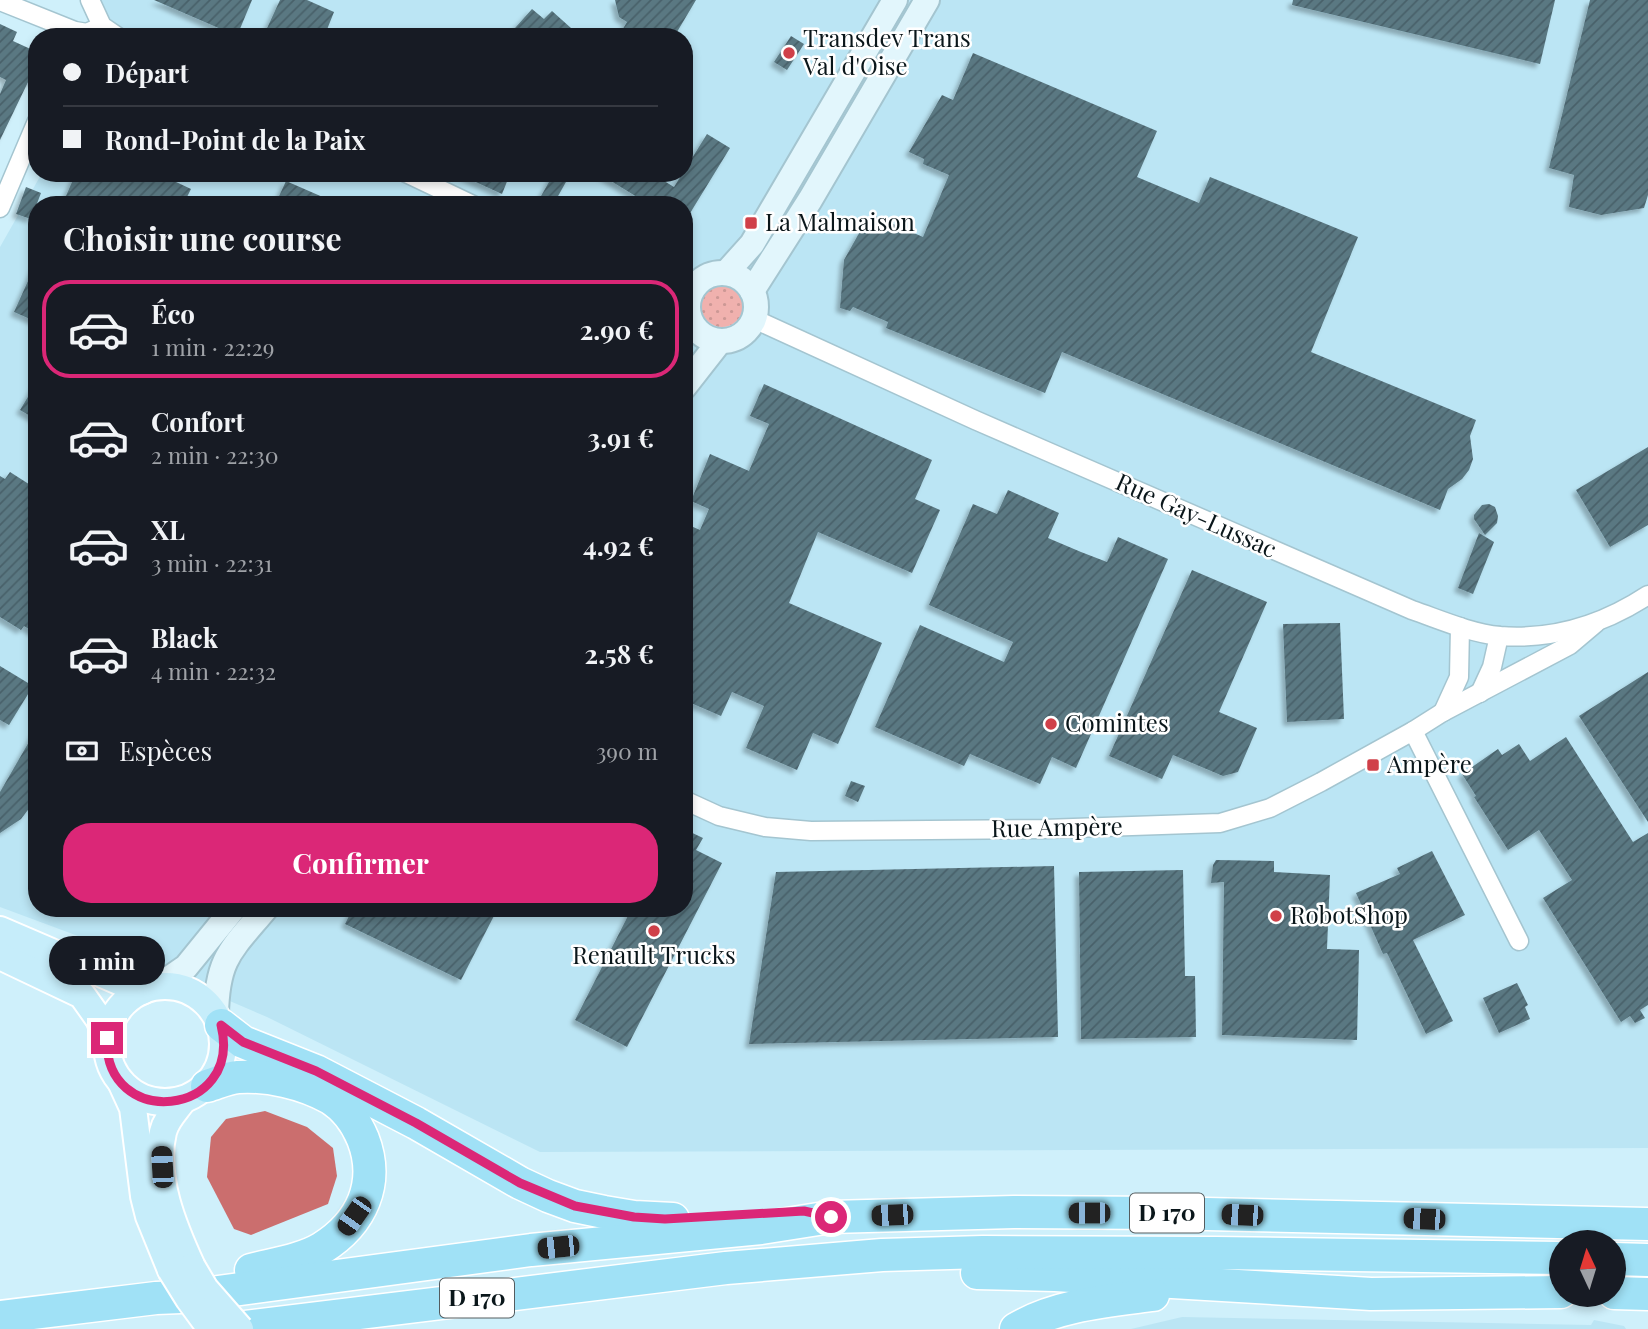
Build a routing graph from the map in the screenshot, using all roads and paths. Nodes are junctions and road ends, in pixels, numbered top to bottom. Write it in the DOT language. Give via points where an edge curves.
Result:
graph roads {
  1 [pos="90,0"];
  2 [pos="895,0"];
  3 [pos="927,0"];
  4 [pos="0,1"];
  5 [pos="102,26"];
  6 [pos="61,28"];
  7 [pos="98,28"];
  8 [pos="105,28"];
  9 [pos="28,142"];
  10 [pos="425,182"];
  11 [pos="453,196"];
  12 [pos="0,208"];
  13 [pos="726,274"];
  14 [pos="693,288"];
  15 [pos="752,291"];
  16 [pos="754,319"];
  17 [pos="693,333"];
  18 [pos="720,341"];
  19 [pos="693,376"];
  20 [pos="1648,595"];
  21 [pos="1596,623"];
  22 [pos="1460,627"];
  23 [pos="1499,635"];
  24 [pos="1480,693"];
  25 [pos="1443,712"];
  26 [pos="1413,731"];
  27 [pos="693,804"];
  28 [pos="227,917"];
  29 [pos="259,917"];
  30 [pos="0,930"];
  31 [pos="1519,941"];
  32 [pos="0,956"];
  33 [pos="150,989"];
  34 [pos="218,1020"];
  35 [pos="107,1038"];
  36 [pos="122,1084"];
  37 [pos="195,1093"];
  38 [pos="1648,1213"];
  39 [pos="831,1217"];
  40 [pos="1503,1220"];
  41 [pos="1648,1224"];
  42 [pos="1549,1258"];
  43 [pos="1626,1259"];
  44 [pos="1648,1260"];
  45 [pos="181,1268"];
  46 [pos="726,1268"];
  47 [pos="1284,1290"];
  48 [pos="1549,1293"];
  49 [pos="1626,1293"];
  50 [pos="1648,1294"];
  51 [pos="156,1298"];
  52 [pos="0,1317"];
  53 [pos="211,1329"];
  54 [pos="229,1329"];
  55 [pos="240,1329"];
  56 [pos="1016,1329"];
  1 -- 5 [label="street"];
  2 -- 13 [label="main road" via="752,244"];
  3 -- 15 [label="main road"];
  4 -- 6 [label="street"];
  5 -- 7 [label="street"];
  5 -- 8 [label="street"];
  9 -- 12 [label="street"];
  10 -- 11 [label="street"];
  13 -- 14 [label="main road" via="708,276"];
  13 -- 15 [label="main road" via="743,280"];
  15 -- 16 [label="main road"];
  16 -- 18 [label="main road" via="744,333"];
  16 -- 22 [label="street, Rue Gay-Lussac" via="975,420"];
  17 -- 18 [label="main road"];
  18 -- 19 [label="main road"];
  20 -- 21 [label="street, Rue Gay-Lussac"];
  21 -- 23 [label="street, Rue Gay-Lussac" via="1541,636"];
  21 -- 24 [label="street, Rue Ampère" via="1570,645"];
  22 -- 23 [label="street, Rue Gay-Lussac"];
  22 -- 25 [label="street" via="1459,677"];
  23 -- 24 [label="street"];
  24 -- 25 [label="street, Rue Ampère"];
  25 -- 26 [label="street, Rue Ampère"];
  26 -- 27 [label="street, Rue Ampère" via="1270,807 1220,823 811,831 765,827"];
  26 -- 31 [label="street"];
  28 -- 33 [label="main road" via="186,967"];
  29 -- 34 [label="main road" via="224,960 216,993"];
  30 -- 33 [label="main road"];
  32 -- 35 [label="main road" via="82,995"];
  33 -- 34 [label="main road" via="175,987 191,992"];
  33 -- 35 [label="main road" via="121,1006"];
  34 -- 37 [label="main road" via="223,1053 218,1071"];
  34 -- 39 [label="highway" via="243,1042 316,1071 520,1183 575,1206 665,1219 804,1211"];
  35 -- 36 [label="main road" via="109,1059"];
  36 -- 37 [label="main road" via="150,1101 167,1103"];
  36 -- 45 [label="main road" via="133,1108 149,1216"];
  37 -- 45 [label="main road" via="169,1118 163,1132 162,1162"];
  37 -- 51 [label="highway" via="236,1077 265,1078 295,1083 332,1099 358,1127 371,1179 364,1201 344,1231 321,1249 175,1287"];
  38 -- 40 [label="highway" via="1557,1212"];
  39 -- 40 [label="highway, D 170" via="1014,1212"];
  39 -- 51 [label="highway, D 170"];
  40 -- 41 [label="highway, D 170"];
  42 -- 46 [label="highway, D 170" via="983,1252"];
  43 -- 44 [label="highway"];
  45 -- 53 [label="main road, bridge" via="188,1299"];
  45 -- 55 [label="main road, bridge"];
  46 -- 47 [label="highway" via="743,1276 1015,1274"];
  46 -- 54 [label="highway, D 170"];
  47 -- 48 [label="highway"];
  47 -- 56 [label="highway" via="1160,1294 1106,1301 1060,1311"];
  49 -- 50 [label="highway"];
  51 -- 52 [label="highway, D 170"];
}
